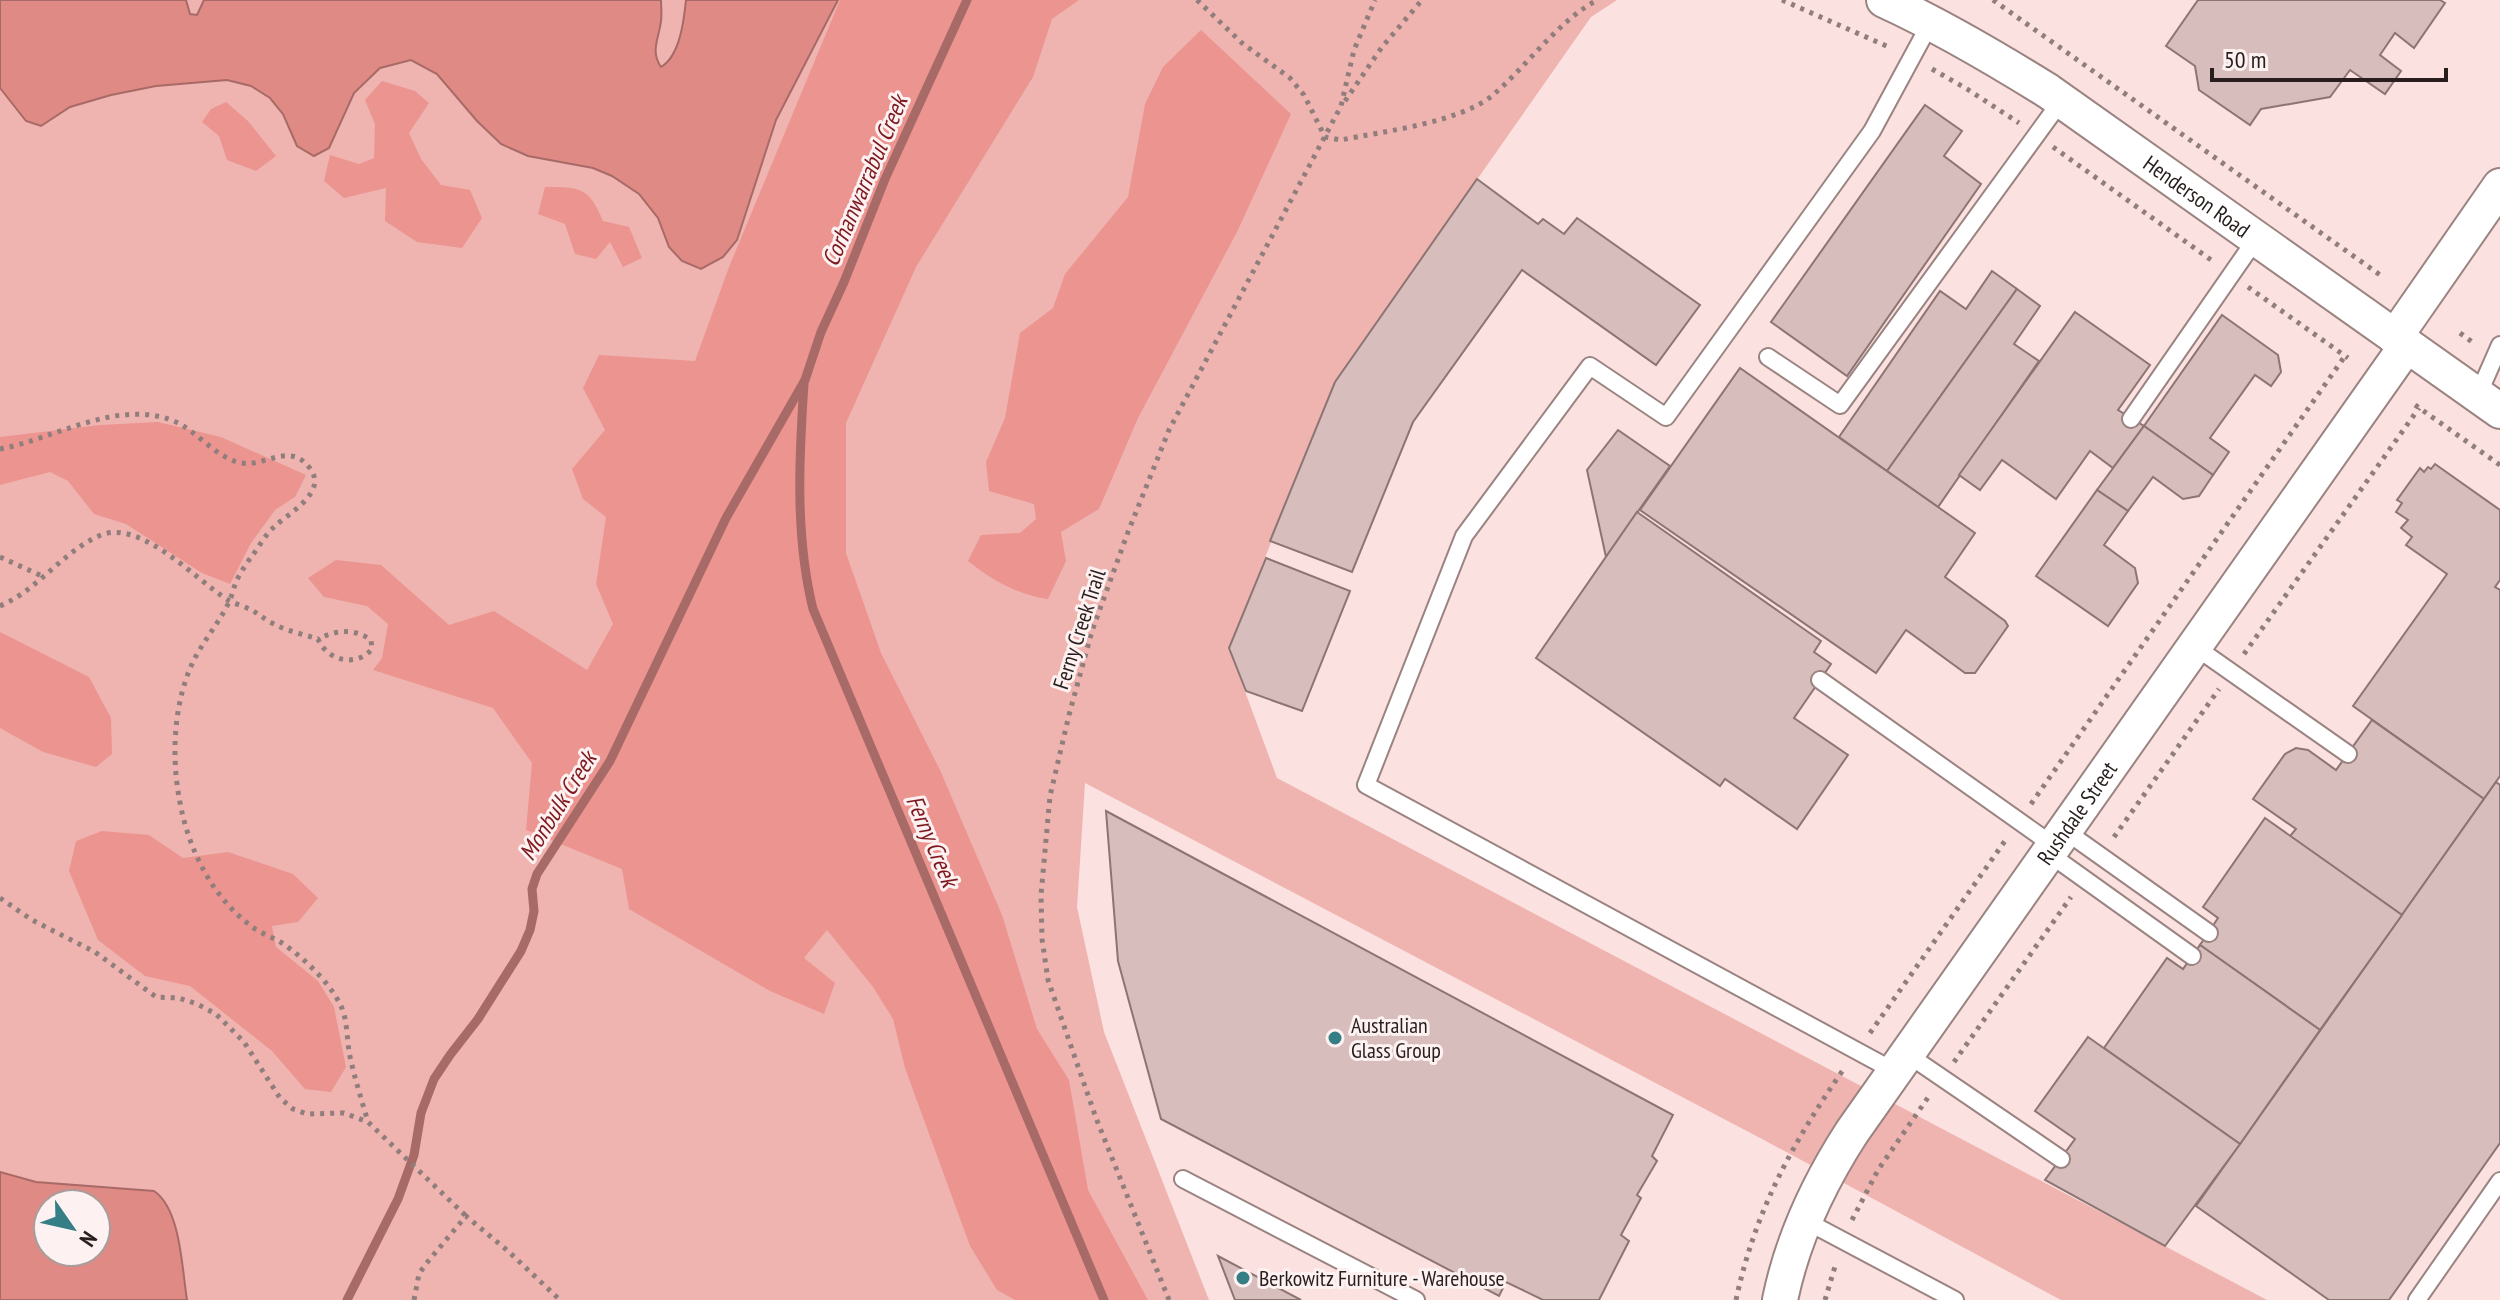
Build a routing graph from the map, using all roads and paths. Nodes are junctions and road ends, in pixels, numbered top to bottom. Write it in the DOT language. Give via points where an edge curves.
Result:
graph roads {
  1 [pos="1197,0"];
  2 [pos="1375,0"];
  3 [pos="1422,0"];
  4 [pos="1597,0"];
  5 [pos="1782,0"];
  6 [pos="1884,0"];
  7 [pos="1993,0"];
  8 [pos="1931,22"];
  9 [pos="1911,58"];
  10 [pos="2061,101"];
  11 [pos="1341,106"];
  12 [pos="2036,134"];
  13 [pos="1325,137"];
  14 [pos="2500,186"];
  15 [pos="2256,239"];
  16 [pos="2231,275"];
  17 [pos="2383,277"];
  18 [pos="2401,341"];
  19 [pos="2500,345"];
  20 [pos="1768,357"];
  21 [pos="2348,358"];
  22 [pos="2489,403"];
  23 [pos="2415,405"];
  24 [pos="2131,419"];
  25 [pos="0,449"];
  26 [pos="2500,465"];
  27 [pos="0,557"];
  28 [pos="42,576"];
  29 [pos="230,601"];
  30 [pos="0,606"];
  31 [pos="318,639"];
  32 [pos="2194,646"];
  33 [pos="1820,680"];
  34 [pos="2348,754"];
  35 [pos="2055,843"];
  36 [pos="0,898"];
  37 [pos="2209,933"];
  38 [pos="2192,956"];
  39 [pos="1901,1063"];
  40 [pos="368,1122"];
  41 [pos="2061,1159"];
  42 [pos="1183,1179"];
  43 [pos="2500,1181"];
  44 [pos="466,1216"];
  45 [pos="1806,1221"];
  46 [pos="414,1300"];
  47 [pos="560,1300"];
  48 [pos="1169,1300"];
  49 [pos="1416,1300"];
  50 [pos="1780,1300"];
  51 [pos="1955,1300"];
  52 [pos="2417,1300"];
  1 -- 13 [label="path" via="1242,43 1290,78"];
  2 -- 11 [label="path, Ferny Creek Trail" via="1354,50"];
  3 -- 11 [label="path"];
  4 -- 13 [label="path" via="1469,110 1341,140"];
  5 -- 9 [label="path"];
  6 -- 8 [label="street, Henderson Road"];
  7 -- 17 [label="path"];
  8 -- 9 [label="lane"];
  8 -- 10 [label="street, Henderson Road"];
  9 -- 12 [label="path"];
  9 -- 39 [label="lane" via="1872,131 1666,417 1590,366 1464,536 1366,785"];
  10 -- 12 [label="lane"];
  10 -- 15 [label="street, Henderson Road"];
  11 -- 13 [label="path, Ferny Creek Trail"];
  12 -- 16 [label="path"];
  12 -- 20 [label="lane" via="1840,405"];
  13 -- 48 [label="path, Ferny Creek Trail" via="1169,430 1092,631 1050,796 1041,895 1048,980"];
  14 -- 18 [label="street, Rushdale Street"];
  15 -- 16 [label="lane"];
  15 -- 18 [label="street, Henderson Road"];
  16 -- 21 [label="path"];
  16 -- 24 [label="lane"];
  18 -- 22 [label="street, Henderson Road"];
  18 -- 32 [label="street, Rushdale Street"];
  19 -- 22 [label="lane"];
  23 -- 26 [label="path"];
  25 -- 29 [label="path" via="124,415 155,415 177,423 231,461 252,464 279,455 299,459 314,474 311,493 273,527 236,582"];
  27 -- 28 [label="path"];
  28 -- 29 [label="path" via="79,547 122,531 158,549"];
  28 -- 30 [label="path"];
  29 -- 31 [label="path"];
  29 -- 40 [label="path" via="195,658 182,697 174,761 184,828 202,870 228,905 314,970 341,1005"];
  31 -- 31 [label="path" via="352,631 371,640 372,649 366,657 345,660 331,655"];
  32 -- 34 [label="lane"];
  32 -- 35 [label="street, Rushdale Street"];
  33 -- 35 [label="lane"];
  35 -- 37 [label="lane"];
  35 -- 38 [label="lane"];
  35 -- 39 [label="street, Rushdale Street"];
  36 -- 40 [label="path" via="95,952 156,997 179,998 216,1014 244,1042 293,1109 344,1113"];
  39 -- 41 [label="lane"];
  39 -- 45 [label="street, Rushdale Street" via="1838,1153"];
  40 -- 44 [label="path"];
  42 -- 49 [label="lane"];
  43 -- 52 [label="lane"];
  44 -- 46 [label="path" via="419,1274"];
  44 -- 47 [label="path"];
  45 -- 50 [label="street, Rushdale Street"];
  45 -- 51 [label="lane"];
}
